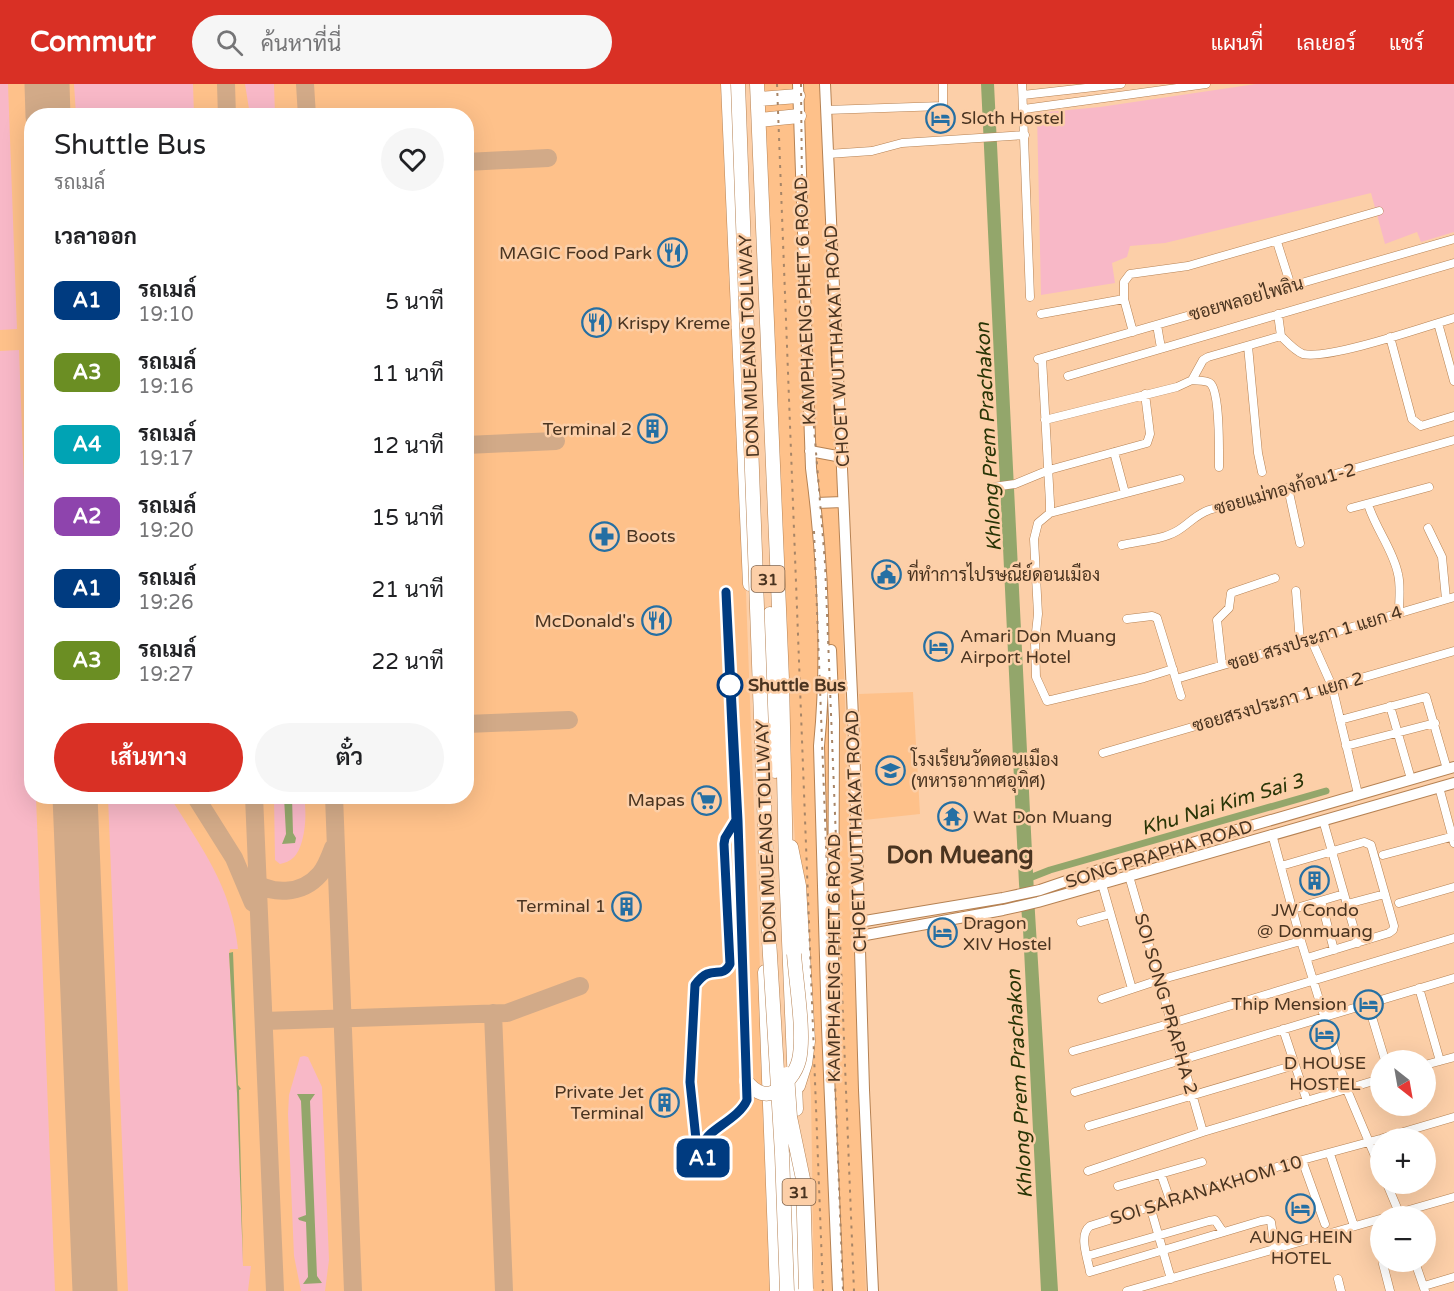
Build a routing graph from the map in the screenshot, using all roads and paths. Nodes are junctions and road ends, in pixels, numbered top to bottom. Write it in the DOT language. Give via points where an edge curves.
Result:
graph roads {
  1 [pos="728,84"];
  2 [pos="738,84"];
  3 [pos="750,84"];
  4 [pos="757,84"];
  5 [pos="825,84"];
  6 [pos="943,84"];
  7 [pos="1022,84"];
  8 [pos="1121,84"];
  9 [pos="1206,84"];
  10 [pos="1172,86"];
  11 [pos="798,90"];
  12 [pos="1023,95"];
  13 [pos="758,99"];
  14 [pos="1024,109"];
  15 [pos="826,110"];
  16 [pos="799,116"];
  17 [pos="759,120"];
  18 [pos="1025,135"];
  19 [pos="828,154"];
  20 [pos="1379,212"];
  21 [pos="1454,239"];
  22 [pos="1277,242"];
  23 [pos="1454,263"];
  24 [pos="1291,286"];
  25 [pos="1029,297"];
  26 [pos="1124,299"];
  27 [pos="1041,314"];
  28 [pos="1278,314"];
  29 [pos="1454,318"];
  30 [pos="1438,323"];
  31 [pos="1157,325"];
  32 [pos="1133,332"];
  33 [pos="1281,336"];
  34 [pos="1390,337"];
  35 [pos="1248,345"];
  36 [pos="1161,348"];
  37 [pos="1068,376"];
  38 [pos="1192,380"];
  39 [pos="1454,381"];
  40 [pos="1145,394"];
  41 [pos="1454,416"];
  42 [pos="1045,420"];
  43 [pos="1454,440"];
  44 [pos="810,451"];
  45 [pos="1114,452"];
  46 [pos="842,456"];
  47 [pos="1219,467"];
  48 [pos="1049,470"];
  49 [pos="1262,472"];
  50 [pos="1180,479"];
  51 [pos="1429,486"];
  52 [pos="996,487"];
  53 [pos="1288,488"];
  54 [pos="1125,493"];
  55 [pos="843,502"];
  56 [pos="816,503"];
  57 [pos="1368,504"];
  58 [pos="1352,508"];
  59 [pos="1050,513"];
  60 [pos="1428,528"];
  61 [pos="1300,543"];
  62 [pos="1122,545"];
  63 [pos="1275,578"];
  64 [pos="1296,591"];
  65 [pos="1450,598"];
  66 [pos="1400,612"];
  67 [pos="1127,619"];
  68 [pos="1311,639"];
  69 [pos="1300,642"];
  70 [pos="1454,651"];
  71 [pos="1222,665"];
  72 [pos="1173,669"];
  73 [pos="1176,679"];
  74 [pos="1332,686"];
  75 [pos="1181,696"];
  76 [pos="1390,706"];
  77 [pos="1340,720"];
  78 [pos="1435,723"];
  79 [pos="1398,733"];
  80 [pos="1346,746"];
  81 [pos="1102,753"];
  82 [pos="1450,768"];
  83 [pos="1411,779"];
  84 [pos="1454,783"];
  85 [pos="1439,787"];
  86 [pos="1358,794"];
  87 [pos="1323,820"];
  88 [pos="1272,834"];
  89 [pos="786,836"];
  90 [pos="1453,838"];
  91 [pos="1332,852"];
  92 [pos="1383,855"];
  93 [pos="1281,866"];
  94 [pos="1130,876"];
  95 [pos="1102,884"];
  96 [pos="1454,887"];
  97 [pos="1344,894"];
  98 [pos="1385,894"];
  99 [pos="1321,901"];
  100 [pos="1399,903"];
  101 [pos="1347,904"];
  102 [pos="1293,909"];
  103 [pos="1110,914"];
  104 [pos="859,922"];
  105 [pos="1082,922"];
  106 [pos="860,936"];
  107 [pos="1454,938"];
  108 [pos="1301,941"];
  109 [pos="1358,943"];
  110 [pos="1334,950"];
  111 [pos="1307,958"];
  112 [pos="1454,978"];
  113 [pos="1313,979"];
  114 [pos="1159,980"];
  115 [pos="1419,988"];
  116 [pos="1132,989"];
  117 [pos="1102,999"];
  118 [pos="1368,1004"];
  119 [pos="1325,1016"];
  120 [pos="1172,1023"];
  121 [pos="1283,1029"];
  122 [pos="1382,1050"];
  123 [pos="1073,1051"];
  124 [pos="1454,1057"];
  125 [pos="1182,1060"];
  126 [pos="1440,1061"];
  127 [pos="1436,1062"];
  128 [pos="1295,1065"];
  129 [pos="746,1082"];
  130 [pos="1370,1083"];
  131 [pos="1347,1090"];
  132 [pos="1075,1092"];
  133 [pos="1192,1095"];
  134 [pos="1306,1101"];
  135 [pos="790,1117"];
  136 [pos="1454,1117"];
  137 [pos="1089,1126"];
  138 [pos="1418,1128"];
  139 [pos="1203,1132"];
  140 [pos="1369,1143"];
  141 [pos="1330,1154"];
  142 [pos="1302,1160"];
  143 [pos="1202,1162"];
  144 [pos="1088,1171"];
  145 [pos="1161,1174"];
  146 [pos="1118,1186"];
  147 [pos="1454,1197"];
  148 [pos="1170,1200"];
  149 [pos="1150,1206"];
  150 [pos="1427,1206"];
  151 [pos="1370,1222"];
  152 [pos="1325,1224"];
  153 [pos="1354,1226"];
  154 [pos="1223,1232"];
  155 [pos="1159,1235"];
  156 [pos="1275,1249"];
  157 [pos="1162,1250"];
  158 [pos="1087,1256"];
  159 [pos="1385,1272"];
  160 [pos="1418,1272"];
  161 [pos="1454,1277"];
  162 [pos="1170,1279"];
  163 [pos="1338,1279"];
  164 [pos="1424,1288"];
  165 [pos="777,1291"];
  166 [pos="787,1291"];
  167 [pos="797,1291"];
  168 [pos="805,1291"];
  169 [pos="840,1291"];
  170 [pos="873,1291"];
  171 [pos="1127,1291"];
  172 [pos="1341,1291"];
  173 [pos="1390,1291"];
  1 -- 165 [label="highway, 31"];
  2 -- 166 [label="highway, DON MUEANG TOLLWAY / 31, bridge" via="769,939"];
  3 -- 135 [label="highway, DON MUEANG TOLLWAY / 31, bridge"];
  4 -- 13 [label="highway, 31"];
  5 -- 15 [label="main road, CHOET WUTTHAKAT ROAD"];
  6 -- 15 [label="street" via="943,106"];
  7 -- 12 [label="street"];
  8 -- 12 [label="street"];
  9 -- 10 [label="street"];
  10 -- 14 [label="street"];
  11 -- 13 [label="highway"];
  11 -- 16 [label="main road, KAMPHAENG PHET 6 ROAD"];
  12 -- 14 [label="street"];
  13 -- 17 [label="highway, 31"];
  14 -- 18 [label="street"];
  15 -- 19 [label="main road, CHOET WUTTHAKAT ROAD"];
  16 -- 17 [label="highway"];
  16 -- 44 [label="main road, KAMPHAENG PHET 6 ROAD"];
  17 -- 89 [label="highway, 31"];
  18 -- 19 [label="street" via="902,143 872,151"];
  18 -- 25 [label="street"];
  19 -- 46 [label="main road, CHOET WUTTHAKAT ROAD"];
  20 -- 22 [label="street"];
  21 -- 24 [label="street, ซอยพลอยไพลิน"];
  22 -- 24 [label="street"];
  22 -- 26 [label="street" via="1188,266 1130,274 1124,282"];
  23 -- 28 [label="street"];
  24 -- 31 [label="street, ซอยพลอยไพลิน"];
  26 -- 27 [label="street"];
  26 -- 32 [label="street"];
  28 -- 33 [label="street"];
  28 -- 36 [label="street"];
  29 -- 30 [label="street"];
  30 -- 34 [label="street"];
  30 -- 39 [label="street"];
  31 -- 32 [label="street, ซอยพลอยไพลิน"];
  31 -- 36 [label="street"];
  32 -- 42 [label="street, ซอยพลอยไพลิน" via="1040,358"];
  33 -- 34 [label="street" via="1303,354 1345,349"];
  33 -- 35 [label="street"];
  34 -- 41 [label="street" via="1416,424"];
  35 -- 38 [label="street" via="1203,360"];
  35 -- 49 [label="street"];
  36 -- 37 [label="street"];
  38 -- 40 [label="street"];
  38 -- 47 [label="street" via="1207,382 1212,387 1217,409"];
  40 -- 42 [label="street"];
  40 -- 45 [label="street" via="1149,440"];
  42 -- 48 [label="street"];
  43 -- 53 [label="street, ซอยแม่ทองก้อน1-2"];
  44 -- 46 [label="main road"];
  44 -- 56 [label="main road, KAMPHAENG PHET 6 ROAD"];
  45 -- 48 [label="street"];
  45 -- 54 [label="street"];
  46 -- 55 [label="main road, CHOET WUTTHAKAT ROAD"];
  48 -- 52 [label="street" via="1028,481"];
  48 -- 59 [label="street"];
  50 -- 54 [label="street"];
  51 -- 57 [label="street"];
  53 -- 61 [label="street"];
  53 -- 62 [label="street, ซอยแม่ทองก้อน1-2" via="1200,513 1171,534"];
  54 -- 59 [label="street"];
  55 -- 56 [label="main road"];
  55 -- 104 [label="main road, CHOET WUTTHAKAT ROAD"];
  56 -- 169 [label="main road, KAMPHAENG PHET 6 ROAD" via="824,637 819,746"];
  57 -- 58 [label="street"];
  57 -- 66 [label="street" via="1399,575"];
  59 -- 72 [label="street" via="1038,523 1034,539 1036,677 1047,701"];
  60 -- 65 [label="street" via="1442,557"];
  63 -- 71 [label="street" via="1231,593 1229,608 1217,620"];
  64 -- 69 [label="street"];
  65 -- 66 [label="street, ซอย สรงประภา 1 แยก 4"];
  66 -- 68 [label="street, ซอย สรงประภา 1 แยก 4"];
  67 -- 72 [label="street" via="1156,617"];
  68 -- 69 [label="street, ซอย สรงประภา 1 แยก 4"];
  68 -- 74 [label="street"];
  69 -- 71 [label="street, ซอย สรงประภา 1 แยก 4"];
  70 -- 74 [label="street, ซอยสรงประภา 1 แยก 2"];
  71 -- 73 [label="street, ซอย สรงประภา 1 แยก 4"];
  72 -- 73 [label="street"];
  73 -- 75 [label="street"];
  74 -- 77 [label="street"];
  74 -- 81 [label="street, ซอยสรงประภา 1 แยก 2"];
  76 -- 77 [label="street"];
  76 -- 78 [label="street" via="1426,696"];
  76 -- 79 [label="street"];
  77 -- 80 [label="street"];
  78 -- 79 [label="street"];
  78 -- 82 [label="street"];
  79 -- 80 [label="street"];
  79 -- 83 [label="street"];
  80 -- 86 [label="street"];
  82 -- 83 [label="main road, SONG PRAPHA ROAD"];
  83 -- 86 [label="main road, SONG PRAPHA ROAD"];
  84 -- 85 [label="main road, SONG PRAPHA ROAD"];
  85 -- 87 [label="main road, SONG PRAPHA ROAD"];
  85 -- 90 [label="street"];
  86 -- 104 [label="main road, SONG PRAPHA ROAD" via="1040,890"];
  87 -- 88 [label="main road, SONG PRAPHA ROAD"];
  87 -- 91 [label="street"];
  88 -- 93 [label="street"];
  88 -- 94 [label="main road, SONG PRAPHA ROAD"];
  89 -- 129 [label="highway, bridge" via="792,868 799,1061 788,1081 769,1094 757,1092"];
  89 -- 168 [label="highway, 31"];
  90 -- 92 [label="street"];
  91 -- 93 [label="street"];
  91 -- 97 [label="street"];
  91 -- 98 [label="street" via="1371,845"];
  93 -- 102 [label="street"];
  94 -- 95 [label="main road, SONG PRAPHA ROAD"];
  94 -- 114 [label="street, SOI SONG PRAPHA 2"];
  95 -- 103 [label="street"];
  95 -- 106 [label="main road, SONG PRAPHA ROAD" via="1003,910"];
  96 -- 100 [label="street"];
  97 -- 99 [label="street"];
  97 -- 101 [label="street"];
  98 -- 101 [label="street"];
  98 -- 109 [label="street" via="1393,930"];
  99 -- 102 [label="street"];
  99 -- 110 [label="street"];
  101 -- 109 [label="street"];
  102 -- 108 [label="street"];
  103 -- 105 [label="street"];
  103 -- 116 [label="street"];
  104 -- 106 [label="main road, CHOET WUTTHAKAT ROAD"];
  106 -- 170 [label="main road, CHOET WUTTHAKAT ROAD"];
  107 -- 113 [label="street"];
  108 -- 111 [label="street"];
  108 -- 114 [label="street"];
  109 -- 110 [label="street"];
  110 -- 111 [label="street"];
  111 -- 113 [label="street"];
  112 -- 115 [label="street"];
  113 -- 119 [label="street"];
  113 -- 120 [label="street"];
  114 -- 116 [label="street"];
  114 -- 120 [label="street, SOI SONG PRAPHA 2"];
  115 -- 118 [label="street"];
  115 -- 126 [label="street"];
  116 -- 117 [label="street"];
  118 -- 119 [label="street"];
  118 -- 122 [label="street"];
  119 -- 121 [label="street"];
  119 -- 131 [label="street"];
  120 -- 123 [label="street"];
  120 -- 125 [label="street, SOI SONG PRAPHA 2"];
  121 -- 125 [label="street"];
  121 -- 128 [label="street"];
  124 -- 126 [label="street"];
  125 -- 132 [label="street"];
  125 -- 133 [label="street, SOI SONG PRAPHA 2"];
  126 -- 127 [label="street"];
  128 -- 133 [label="street"];
  128 -- 134 [label="street"];
  130 -- 131 [label="street"];
  131 -- 134 [label="street"];
  131 -- 140 [label="street"];
  133 -- 137 [label="street"];
  133 -- 139 [label="street, SOI SONG PRAPHA 2"];
  134 -- 139 [label="street"];
  135 -- 167 [label="highway, DON MUEANG TOLLWAY / 31, bridge"];
  135 -- 168 [label="highway, bridge" via="802,1179"];
  136 -- 138 [label="street, SOI SARANAKHOM 10"];
  139 -- 144 [label="street"];
  140 -- 141 [label="street, SOI SARANAKHOM 10"];
  141 -- 142 [label="street, SOI SARANAKHOM 10"];
  141 -- 153 [label="street"];
  142 -- 148 [label="street, SOI SARANAKHOM 10"];
  142 -- 152 [label="street"];
  143 -- 145 [label="street"];
  145 -- 146 [label="street"];
  145 -- 148 [label="street"];
  147 -- 150 [label="street"];
  148 -- 149 [label="street, SOI SARANAKHOM 10"];
  149 -- 155 [label="street"];
  149 -- 158 [label="street, SOI SARANAKHOM 10" via="1090,1226 1083,1236"];
  151 -- 153 [label="street"];
  153 -- 156 [label="street"];
  154 -- 155 [label="street" via="1215,1220"];
  154 -- 156 [label="street" via="1268,1220"];
  154 -- 157 [label="street"];
  155 -- 157 [label="street"];
  155 -- 158 [label="street"];
  156 -- 162 [label="street"];
  157 -- 158 [label="street, SOI SARANAKHOM 10" via="1090,1272"];
  157 -- 162 [label="street"];
  159 -- 173 [label="street"];
  160 -- 164 [label="street"];
  161 -- 164 [label="street"];
  162 -- 171 [label="street"];
  163 -- 172 [label="street"];
}
